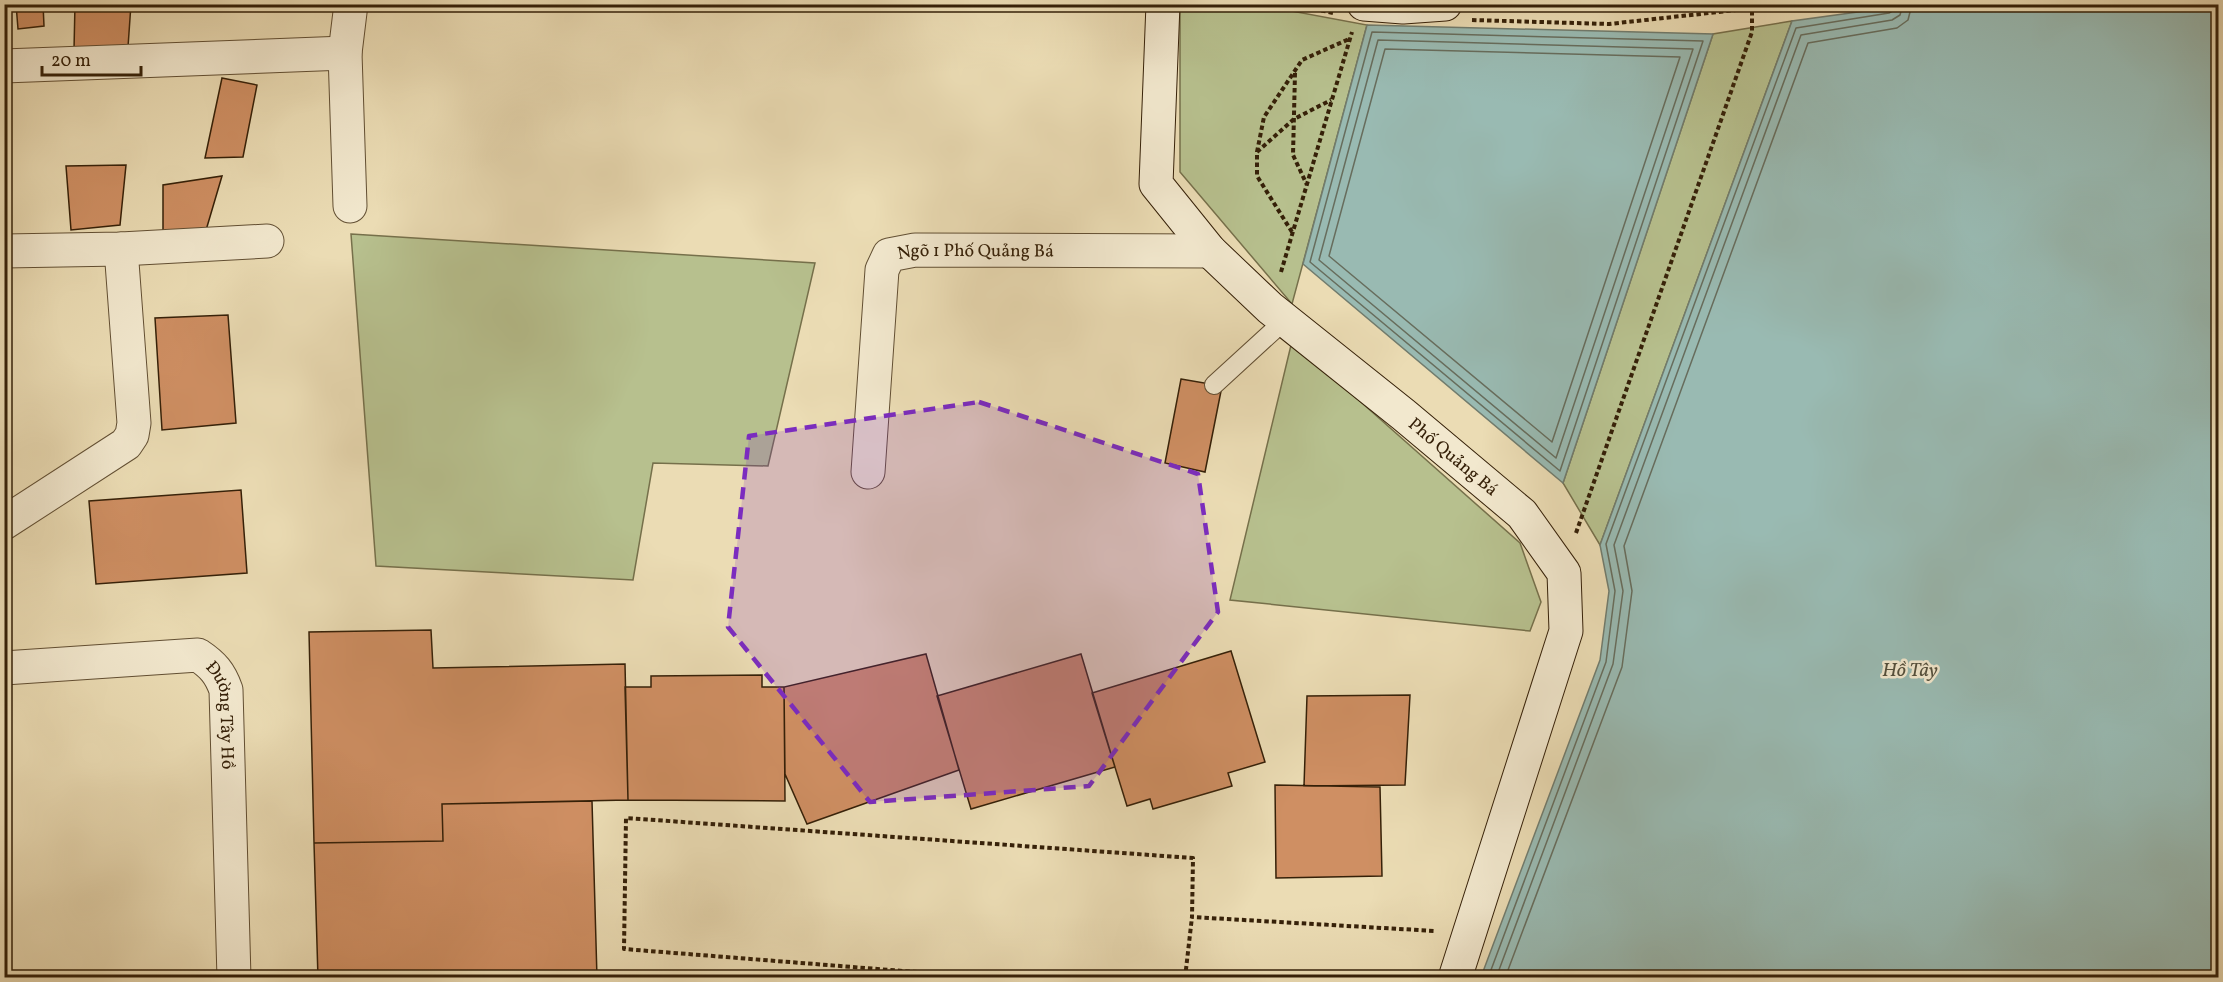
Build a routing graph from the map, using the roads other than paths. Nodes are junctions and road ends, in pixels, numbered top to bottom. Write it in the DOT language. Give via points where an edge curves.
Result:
graph roads {
  1 [pos="351,4"];
  2 [pos="1163,4"];
  3 [pos="1453,12"];
  4 [pos="1351,15"];
  5 [pos="345,53"];
  6 [pos="4,66"];
  7 [pos="350,206"];
  8 [pos="267,241"];
  9 [pos="121,249"];
  10 [pos="4,251"];
  11 [pos="1210,251"];
  12 [pos="1278,314"];
  13 [pos="1214,385"];
  14 [pos="868,472"];
  15 [pos="4,523"];
  16 [pos="4,668"];
  17 [pos="234,978"];
  18 [pos="1455,978"];
  1 -- 5 [label="street"];
  2 -- 11 [label="street, Phố Quảng Bá" via="1156,184"];
  3 -- 4 [label="street" via="1402,7"];
  5 -- 6 [label="street"];
  5 -- 7 [label="street"];
  8 -- 9 [label="street"];
  9 -- 10 [label="street"];
  9 -- 15 [label="street" via="132,435 126,444"];
  11 -- 12 [label="street, Phố Quảng Bá"];
  11 -- 14 [label="street, Ngõ 1 Phố Quảng Bá" via="915,250 889,255 882,270"];
  12 -- 13 [label="lane"];
  12 -- 18 [label="street, Phố Quảng Bá" via="1522,514 1564,573 1566,631"];
  16 -- 17 [label="street, Đường Tây Hồ" via="198,655 221,675 226,690"];
}
